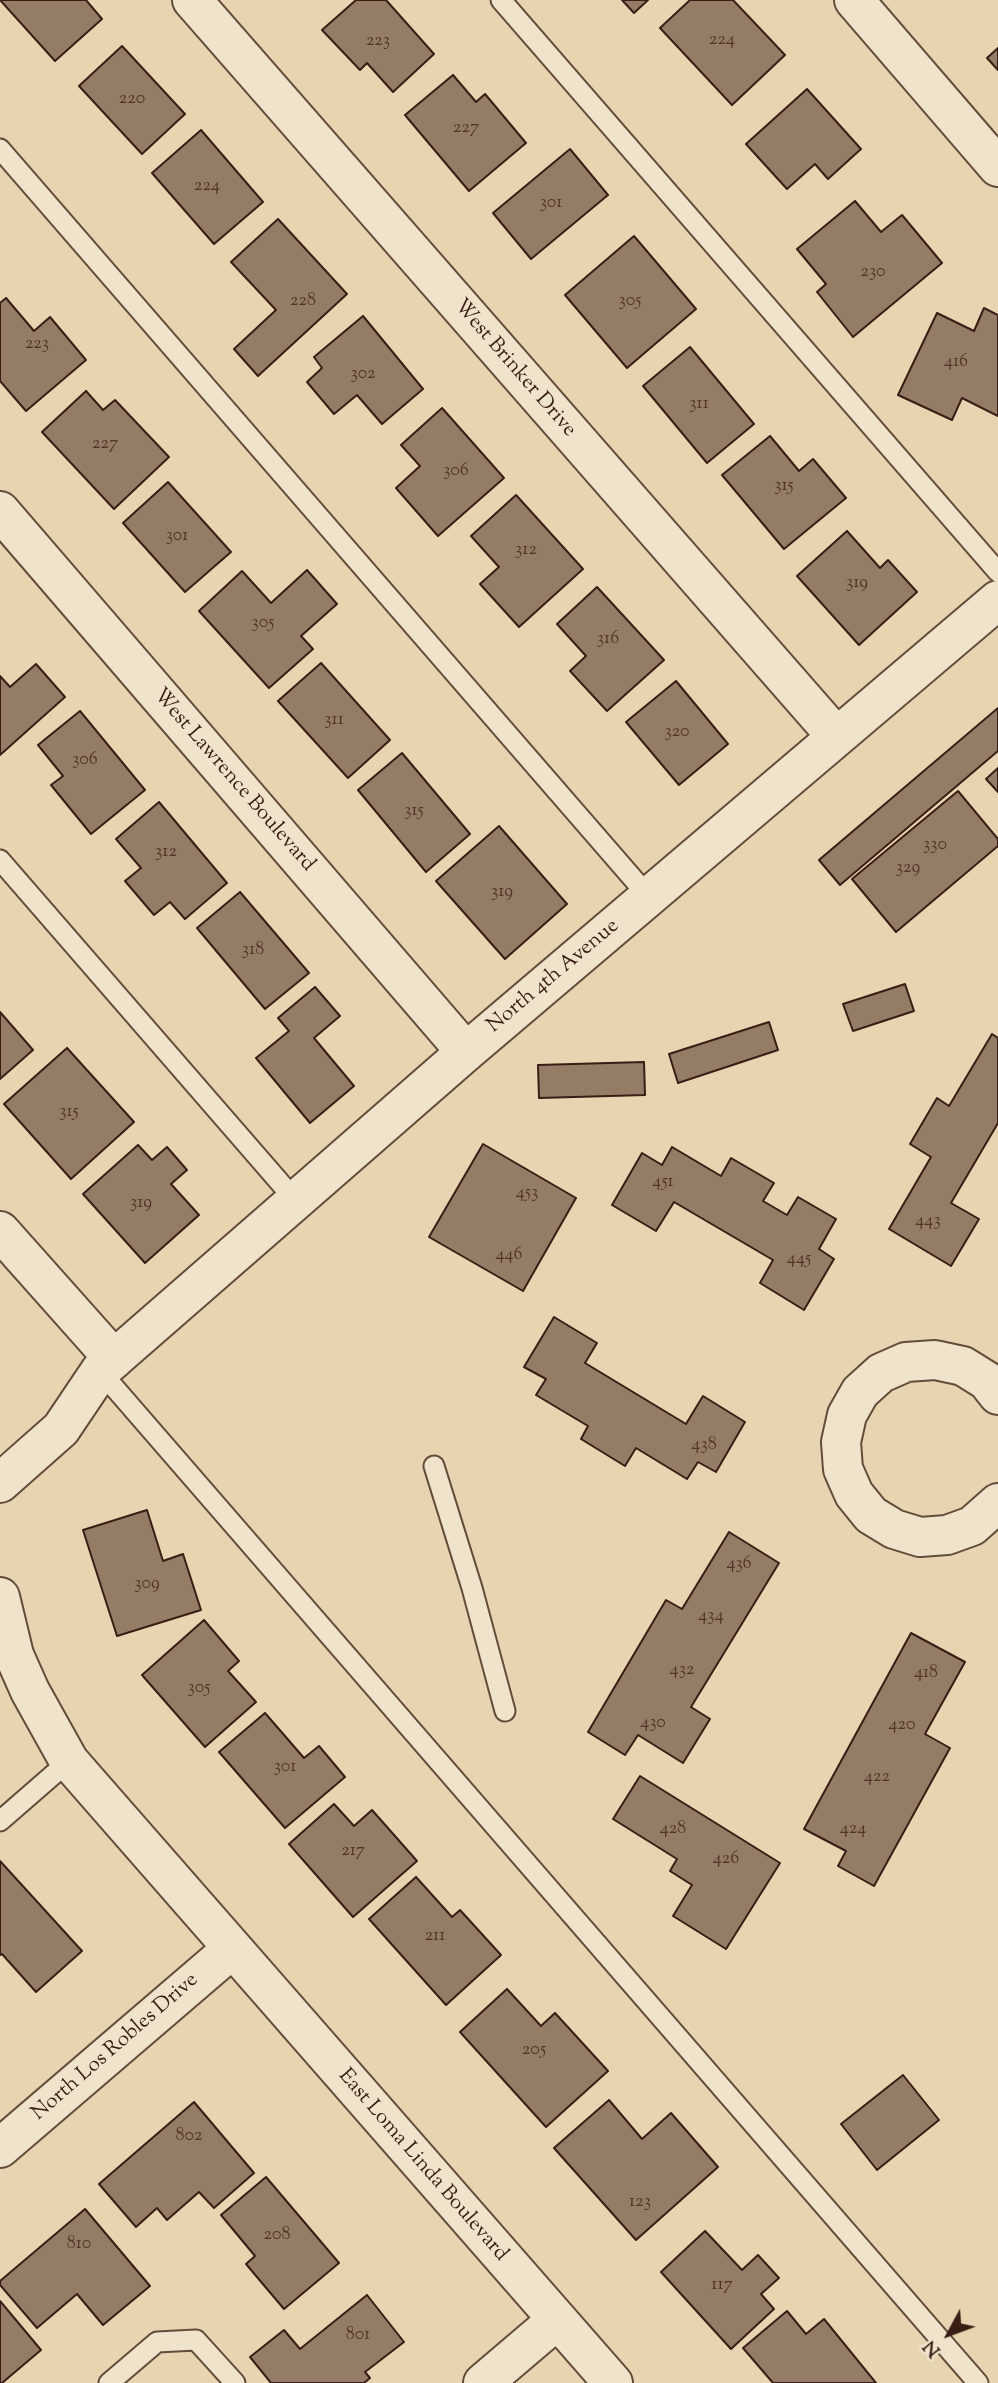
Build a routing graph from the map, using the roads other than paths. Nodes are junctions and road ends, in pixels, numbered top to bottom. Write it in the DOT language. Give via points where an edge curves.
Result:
graph roads {
  1 [pos="192,0"];
  2 [pos="501,0"];
  3 [pos="854,0"];
  4 [pos="0,149"];
  5 [pos="998,167"];
  6 [pos="0,511"];
  7 [pos="998,572"];
  8 [pos="998,600"];
  9 [pos="836,736"];
  10 [pos="0,860"];
  11 [pos="649,897"];
  12 [pos="466,1052"];
  13 [pos="296,1201"];
  14 [pos="0,1231"];
  15 [pos="107,1365"];
  16 [pos="998,1395"];
  17 [pos="434,1466"];
  18 [pos="0,1483"];
  19 [pos="998,1503"];
  20 [pos="0,1597"];
  21 [pos="505,1711"];
  22 [pos="69,1761"];
  23 [pos="0,1821"];
  24 [pos="232,1949"];
  25 [pos="0,2148"];
  26 [pos="557,2320"];
  27 [pos="109,2383"];
  28 [pos="235,2383"];
  29 [pos="483,2383"];
  30 [pos="612,2383"];
  31 [pos="978,2383"];
  1 -- 9 [label="street, West Brinker Drive"];
  2 -- 7 [label="lane"];
  3 -- 5 [label="street"];
  4 -- 11 [label="lane"];
  6 -- 12 [label="street, West Lawrence Boulevard"];
  8 -- 9 [label="street, North 4th Avenue"];
  9 -- 11 [label="street, North 4th Avenue"];
  10 -- 13 [label="lane"];
  11 -- 12 [label="street, North 4th Avenue"];
  12 -- 13 [label="street, North 4th Avenue"];
  13 -- 15 [label="street, North 4th Avenue"];
  14 -- 15 [label="street"];
  15 -- 18 [label="street, North 4th Avenue" via="61,1429"];
  15 -- 31 [label="lane"];
  16 -- 19 [label="street" via="987,1381 963,1366 935,1360 906,1362 881,1373 860,1392 847,1415 841,1442 843,1469 854,1494 871,1516 894,1529 920,1537 947,1535 972,1526"];
  17 -- 21 [label="lane"];
  20 -- 22 [label="street, East Loma Linda Boulevard" via="14,1655"];
  22 -- 23 [label="lane"];
  22 -- 24 [label="street, East Loma Linda Boulevard"];
  24 -- 25 [label="street, North Los Robles Drive"];
  24 -- 26 [label="street, East Loma Linda Boulevard"];
  26 -- 29 [label="street"];
  26 -- 30 [label="street, East Loma Linda Boulevard"];
  27 -- 28 [label="lane" via="157,2342 196,2340"];
}
